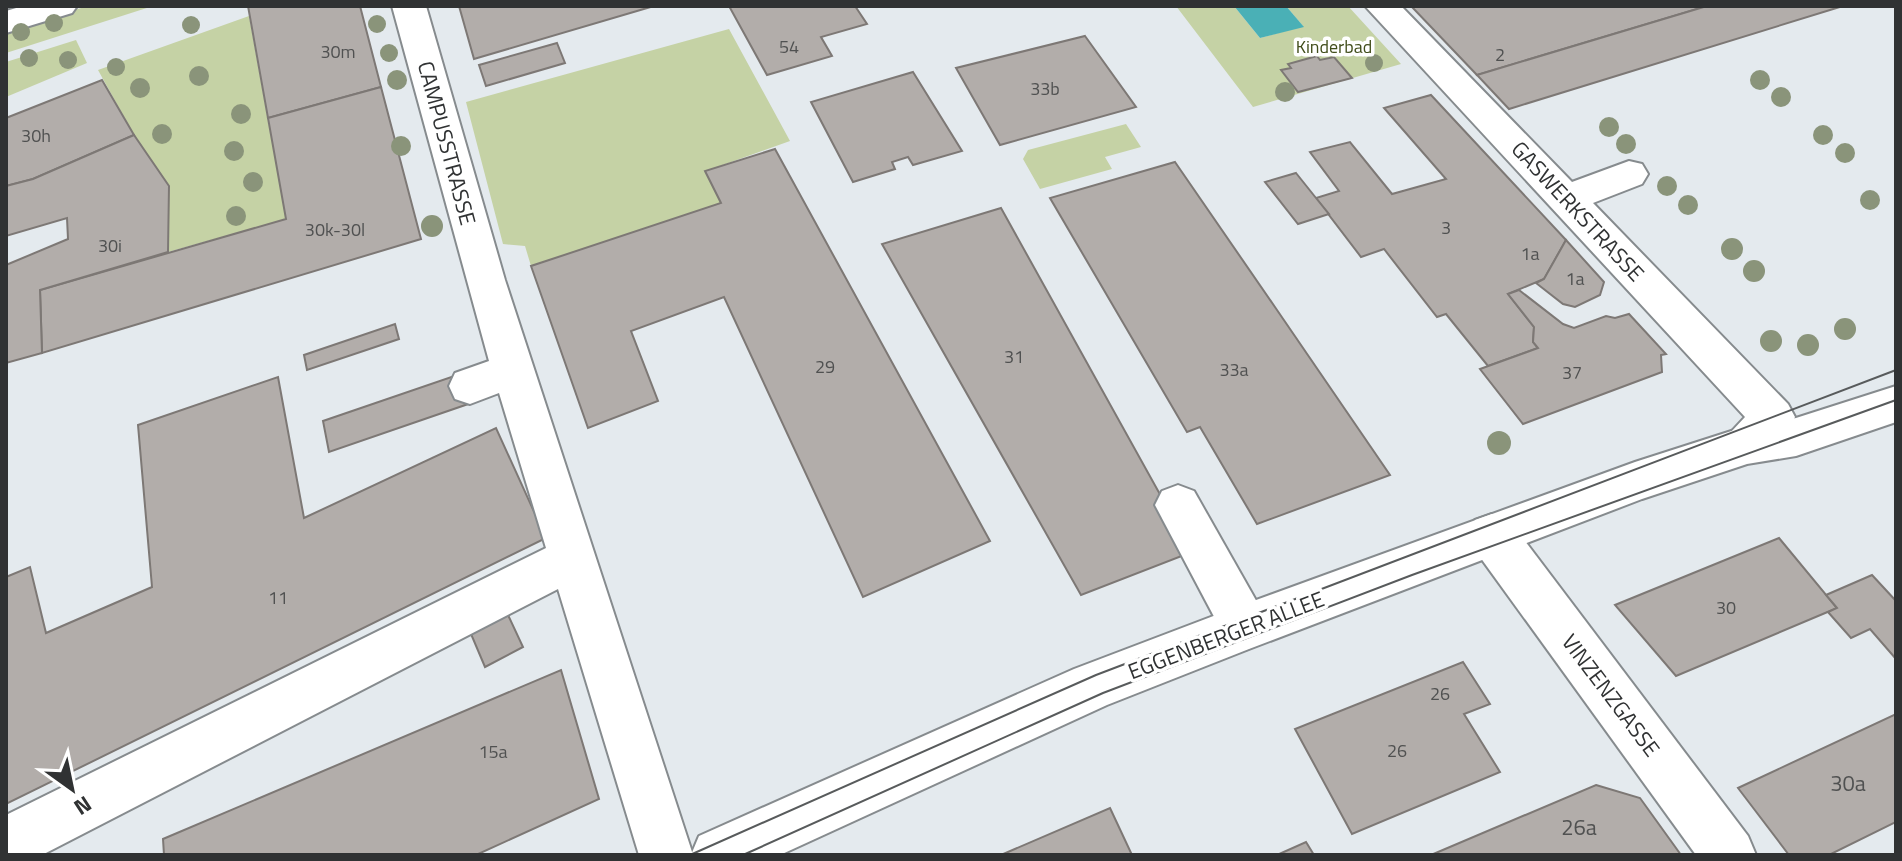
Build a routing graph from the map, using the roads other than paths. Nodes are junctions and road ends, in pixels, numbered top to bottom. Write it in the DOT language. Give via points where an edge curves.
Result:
graph roads {
  1 [pos="60,6"];
  2 [pos="409,6"];
  3 [pos="1382,6"];
  4 [pos="6,22"];
  5 [pos="1629,174"];
  6 [pos="1566,199"];
  7 [pos="513,370"];
  8 [pos="1896,380"];
  9 [pos="470,386"];
  10 [pos="1896,404"];
  11 [pos="1769,428"];
  12 [pos="1178,505"];
  13 [pos="1492,535"];
  14 [pos="573,558"];
  15 [pos="1245,627"];
  16 [pos="6,844"];
  17 [pos="666,855"];
  18 [pos="718,855"];
  19 [pos="1729,855"];
  1 -- 4 [label="main road"];
  2 -- 7 [label="main road, CAMPUSSTRASSE"];
  3 -- 6 [label="main road, GASWERKSTRASSE"];
  5 -- 6 [label="main road"];
  6 -- 11 [label="main road, GASWERKSTRASSE"];
  7 -- 9 [label="main road"];
  7 -- 14 [label="main road, CAMPUSSTRASSE"];
  8 -- 11 [label="main road, EGGENBERGER ALLEE"];
  10 -- 11 [label="main road, EGGENBERGER ALLEE" via="1796,437"];
  11 -- 13 [label="main road, EGGENBERGER ALLEE"];
  12 -- 15 [label="main road"];
  13 -- 15 [label="main road, EGGENBERGER ALLEE"];
  13 -- 19 [label="main road, VINZENZGASSE"];
  14 -- 16 [label="main road"];
  14 -- 17 [label="main road, CAMPUSSTRASSE"];
  15 -- 18 [label="main road, EGGENBERGER ALLEE" via="1092,686"];
}
